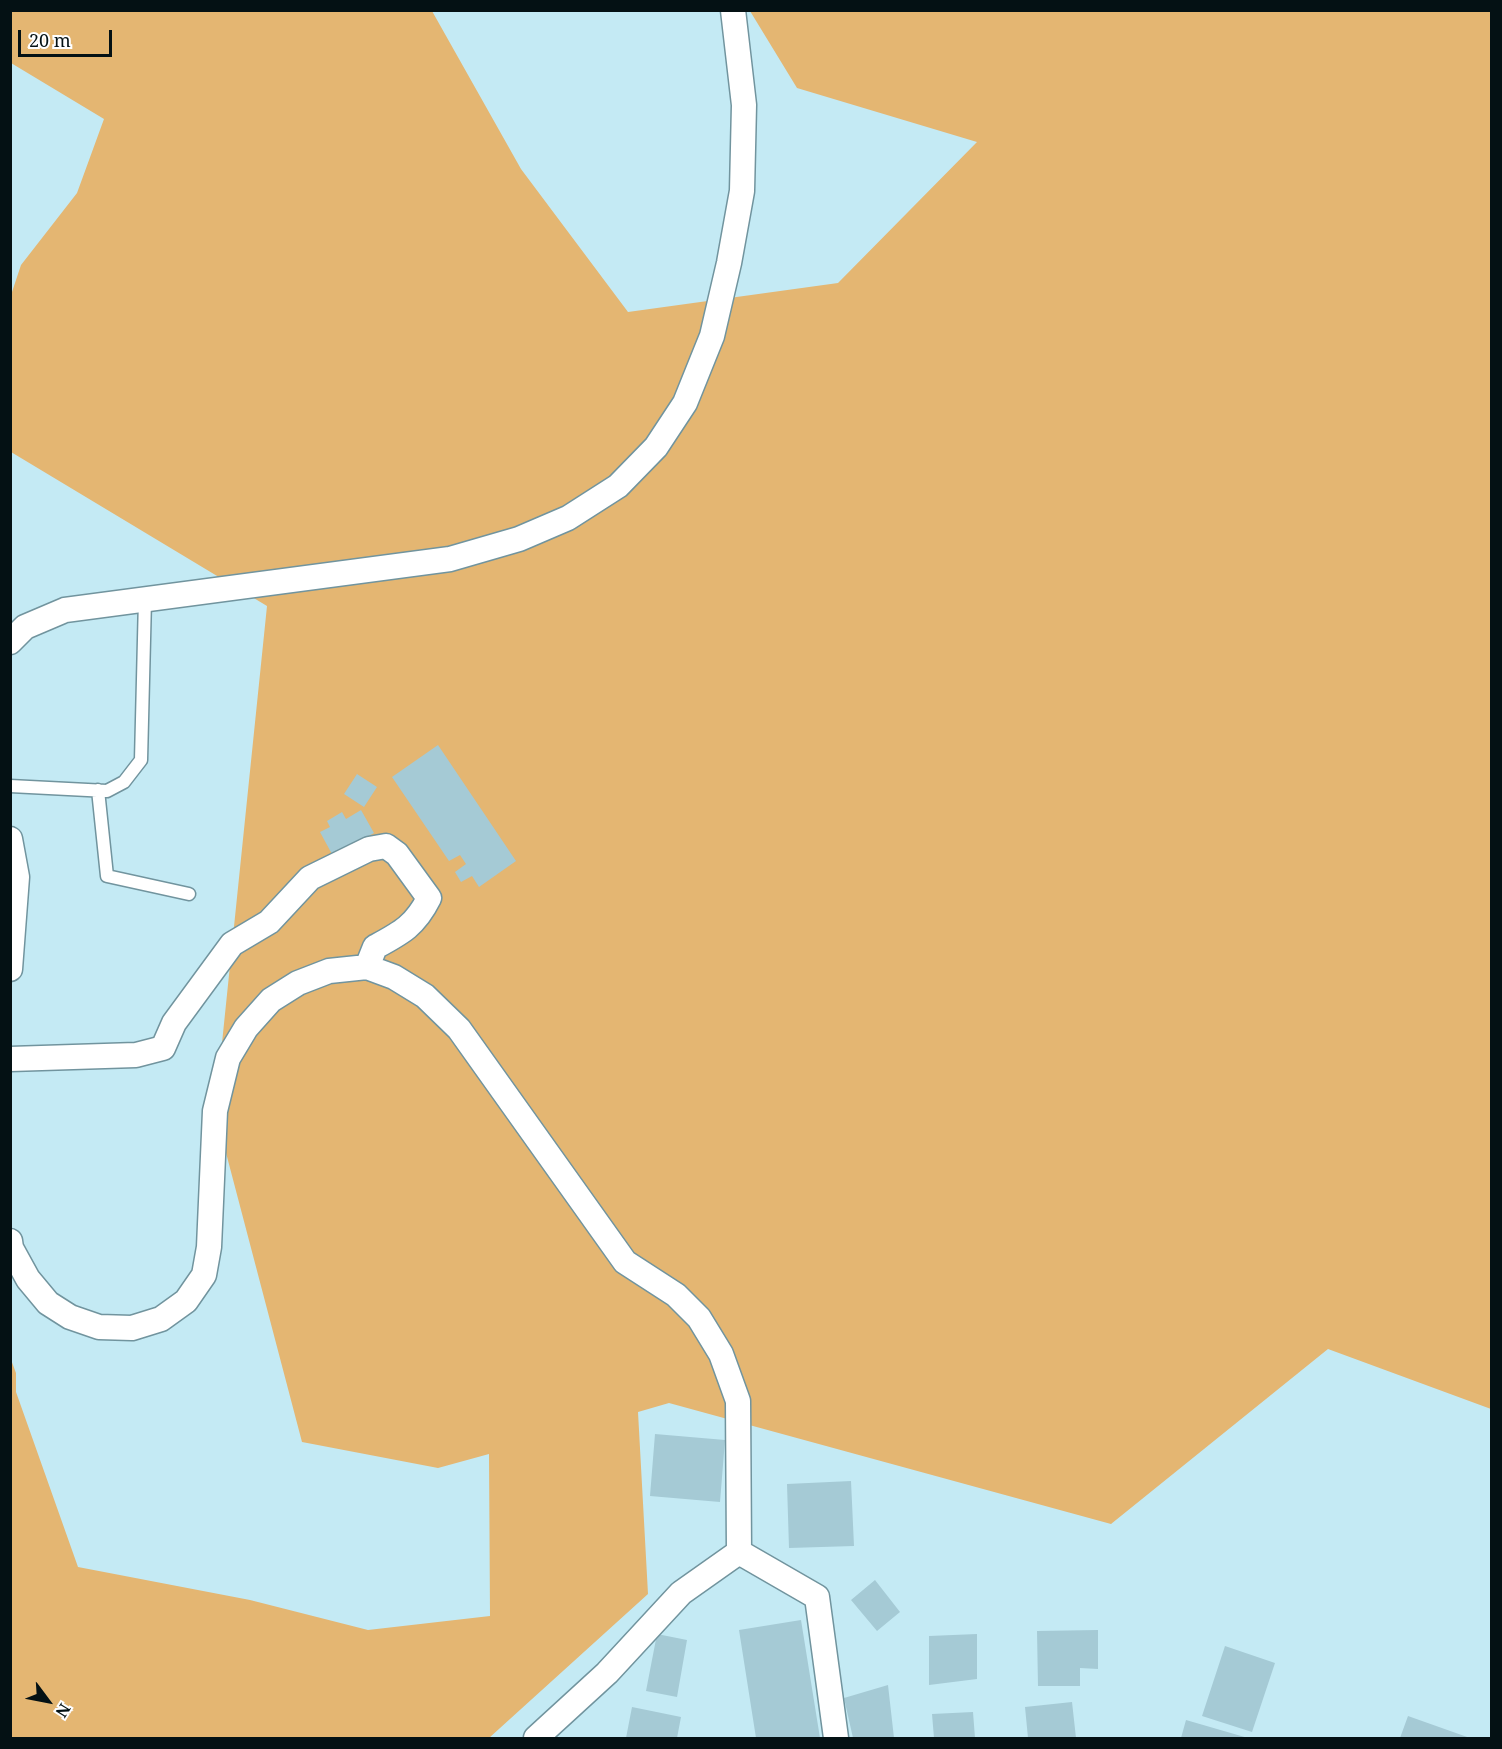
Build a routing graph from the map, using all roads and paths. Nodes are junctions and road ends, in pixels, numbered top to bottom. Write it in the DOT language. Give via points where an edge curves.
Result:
graph roads {
  1 [pos="733,10"];
  2 [pos="145,599"];
  3 [pos="10,642"];
  4 [pos="10,786"];
  5 [pos="98,790"];
  6 [pos="10,839"];
  7 [pos="189,894"];
  8 [pos="367,967"];
  9 [pos="10,969"];
  10 [pos="10,1059"];
  11 [pos="10,1241"];
  12 [pos="739,1552"];
  13 [pos="536,1738"];
  14 [pos="836,1738"];
  1 -- 2 [label="street" via="744,105 742,191 729,263 714,325 685,403 656,447 618,486 568,518 450,559"];
  2 -- 3 [label="street" via="65,610 25,627"];
  2 -- 5 [label="lane" via="141,760 124,782 107,791"];
  4 -- 5 [label="lane"];
  5 -- 7 [label="lane" via="107,876"];
  6 -- 9 [label="street" via="17,877"];
  8 -- 10 [label="street" via="375,947 405,931 421,915 429,898 397,854 386,846 369,849 310,878 269,922 232,944 174,1023 163,1048 135,1055"];
  8 -- 11 [label="street" via="328,971 271,1000 246,1028 228,1058 215,1111 209,1246 204,1275 186,1301 161,1319 132,1328 99,1327 70,1317 48,1303 28,1279"];
  8 -- 12 [label="street" via="394,977 425,996 459,1029 625,1262 676,1295 699,1318 721,1354 738,1401"];
  12 -- 13 [label="street" via="681,1593 607,1673"];
  12 -- 14 [label="street" via="817,1598"];
}
